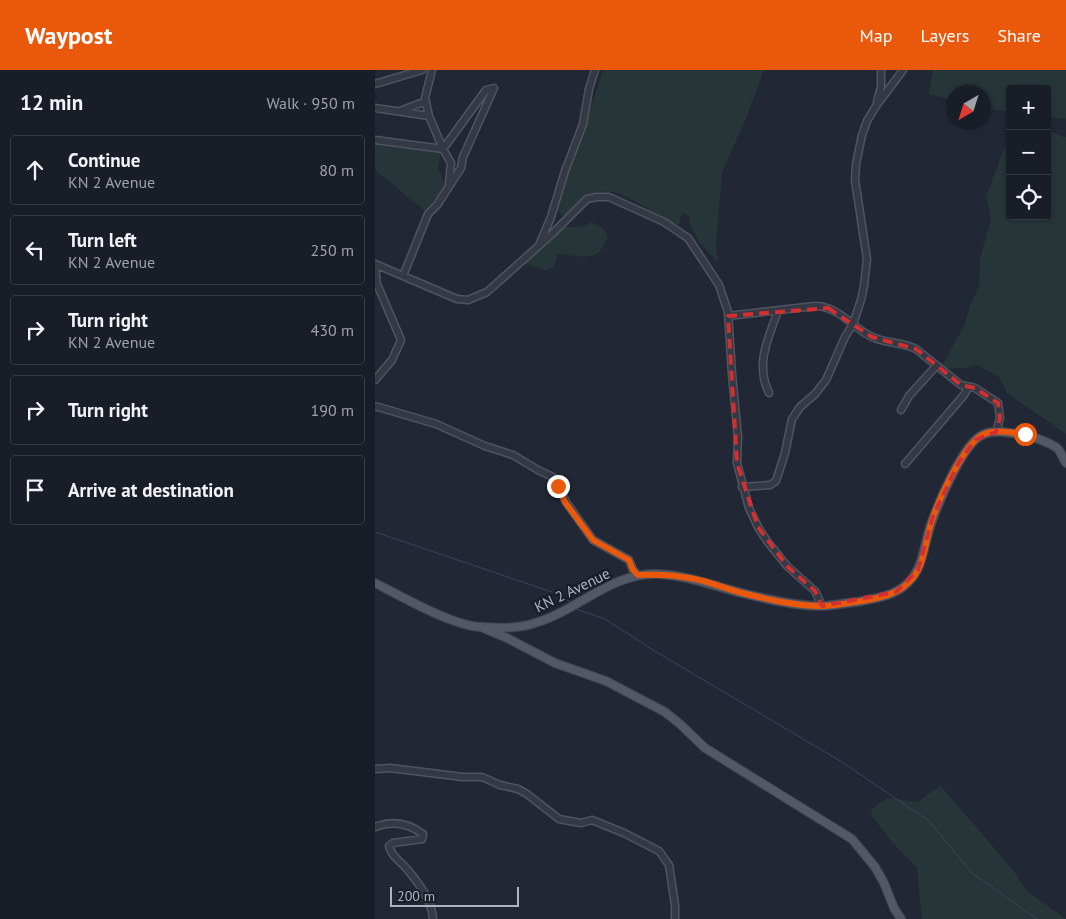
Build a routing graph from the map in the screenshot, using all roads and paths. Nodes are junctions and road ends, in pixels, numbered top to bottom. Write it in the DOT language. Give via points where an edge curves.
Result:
graph roads {
  1 [pos="422,70"];
  2 [pos="432,70"];
  3 [pos="595,70"];
  4 [pos="881,70"];
  5 [pos="903,70"];
  6 [pos="375,84"];
  7 [pos="426,101"];
  8 [pos="876,106"];
  9 [pos="375,108"];
  10 [pos="399,112"];
  11 [pos="429,116"];
  12 [pos="375,140"];
  13 [pos="443,149"];
  14 [pos="449,186"];
  15 [pos="538,246"];
  16 [pos="375,266"];
  17 [pos="403,276"];
  18 [pos="778,311"];
  19 [pos="728,316"];
  20 [pos="853,324"];
  21 [pos="936,366"];
  22 [pos="375,380"];
  23 [pos="968,388"];
  24 [pos="769,393"];
  25 [pos="375,406"];
  26 [pos="901,410"];
  27 [pos="996,432"];
  28 [pos="1066,463"];
  29 [pos="905,464"];
  30 [pos="743,487"];
  31 [pos="638,575"];
  32 [pos="375,583"];
  33 [pos="822,606"];
  34 [pos="481,627"];
  35 [pos="375,769"];
  36 [pos="375,827"];
  37 [pos="675,918"];
  38 [pos="433,919"];
  39 [pos="901,919"];
  1 -- 6 [label="street"];
  2 -- 7 [label="street"];
  3 -- 15 [label="street" via="583,124"];
  4 -- 8 [label="street"];
  5 -- 8 [label="street"];
  7 -- 10 [label="street"];
  7 -- 11 [label="street"];
  8 -- 20 [label="street" via="861,135 856,164 855,180 867,259 864,286"];
  9 -- 10 [label="street"];
  10 -- 11 [label="street"];
  11 -- 13 [label="street"];
  12 -- 13 [label="street"];
  13 -- 14 [label="street" via="451,163"];
  13 -- 14 [label="street" via="486,90 494,88 461,168"];
  14 -- 17 [label="street" via="427,214"];
  15 -- 17 [label="street" via="487,292 468,300 457,299"];
  15 -- 19 [label="street" via="587,200 609,197 664,222 688,238 719,285"];
  16 -- 17 [label="street"];
  16 -- 22 [label="street" via="377,284 401,340 392,360"];
  18 -- 19 [label="street"];
  18 -- 20 [label="street" via="823,306"];
  18 -- 24 [label="street" via="764,349 763,381"];
  19 -- 30 [label="street" via="738,437 737,463"];
  20 -- 21 [label="street" via="872,337 909,346"];
  20 -- 30 [label="street" via="826,380 792,419 777,481 770,485"];
  21 -- 23 [label="street"];
  21 -- 26 [label="street"];
  23 -- 27 [label="street" via="975,388 998,403 1000,418"];
  23 -- 29 [label="street"];
  25 -- 31 [label="street" via="436,424 513,455 552,476 565,502 593,540 629,560"];
  27 -- 28 [label="main road, KN 2 Avenue" via="1025,434 1057,448"];
  27 -- 33 [label="main road, KN 2 Avenue" via="975,440 959,462 933,516 918,570 908,583 877,598"];
  30 -- 33 [label="street" via="757,527 787,566 818,595"];
  31 -- 33 [label="main road, KN 2 Avenue" via="695,579 742,593"];
  31 -- 34 [label="main road, KN 2 Avenue" via="535,624"];
  32 -- 34 [label="main road, KN 2 Avenue" via="451,620"];
  34 -- 39 [label="main road" via="555,663 614,685 665,712 705,748 852,839 875,867"];
  35 -- 37 [label="street" via="482,778 518,789 559,819 581,823 592,820 625,833 659,851 669,866"];
  36 -- 38 [label="street" via="410,825 423,834 422,838 389,846 390,852 419,885 431,905"];
}
